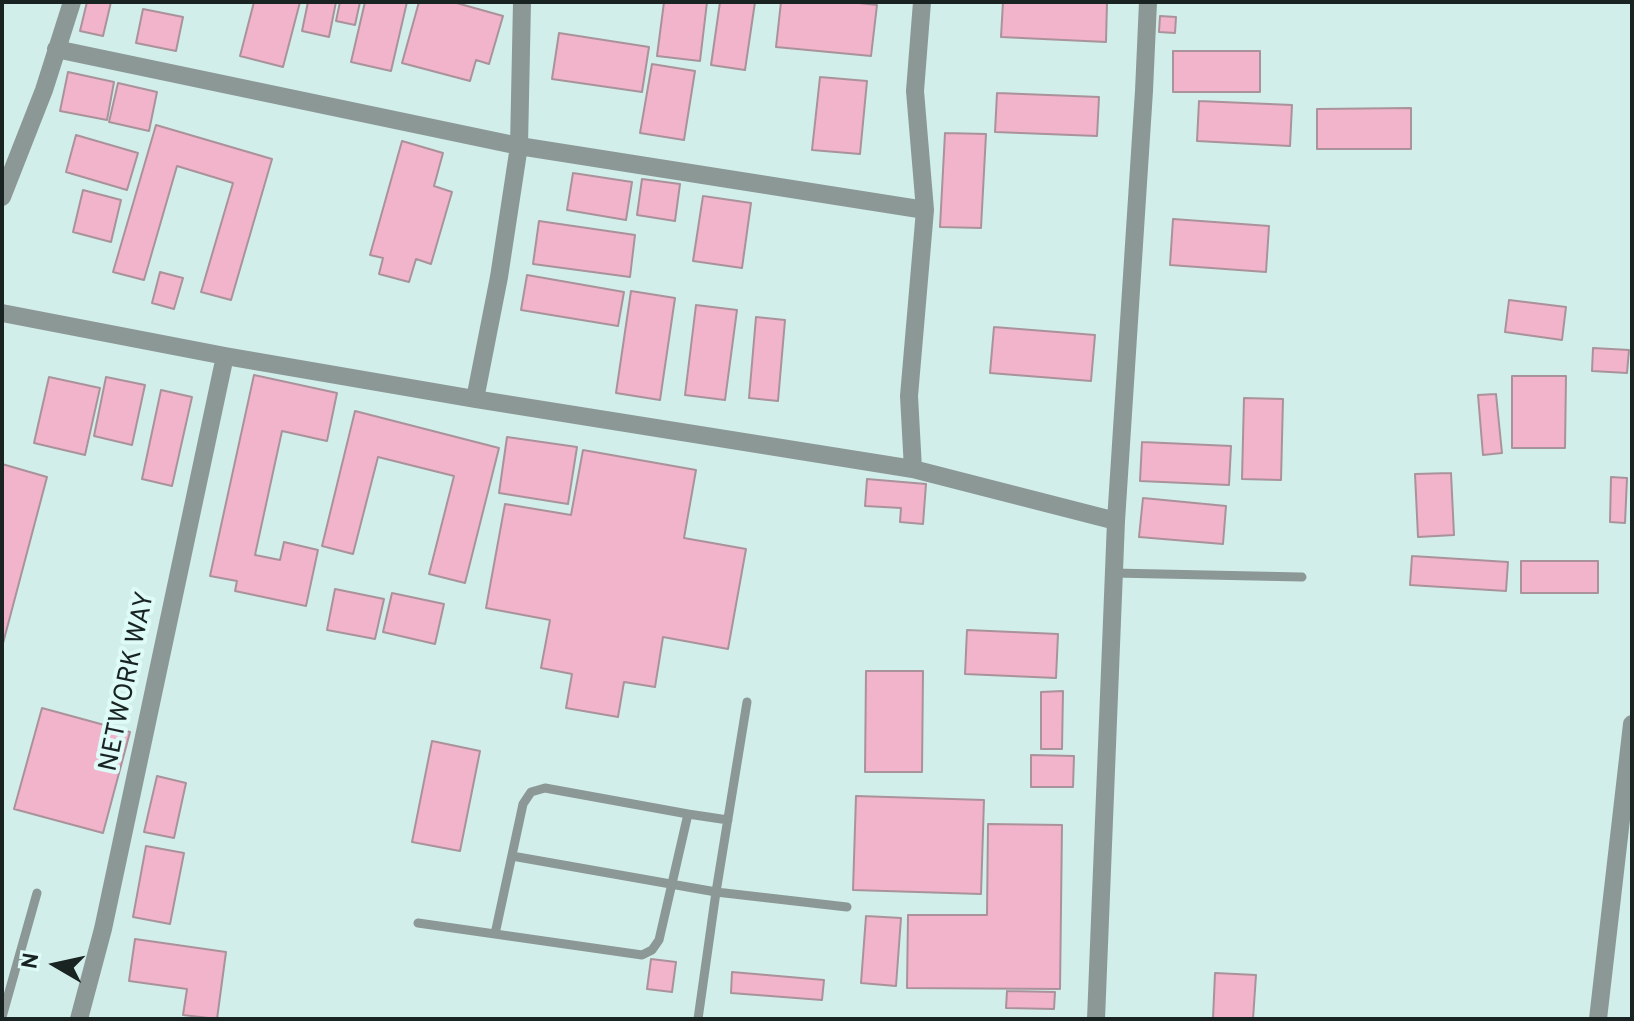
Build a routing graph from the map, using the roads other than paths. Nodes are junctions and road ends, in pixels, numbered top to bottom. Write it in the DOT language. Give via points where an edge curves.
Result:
graph roads {
  1 [pos="72,2"];
  2 [pos="522,2"];
  3 [pos="922,2"];
  4 [pos="1148,2"];
  5 [pos="56,49"];
  6 [pos="519,146"];
  7 [pos="2,197"];
  8 [pos="925,210"];
  9 [pos="2,313"];
  10 [pos="225,356"];
  11 [pos="475,399"];
  12 [pos="913,469"];
  13 [pos="1116,521"];
  14 [pos="1113,573"];
  15 [pos="1302,577"];
  16 [pos="747,702"];
  17 [pos="1632,724"];
  18 [pos="688,814"];
  19 [pos="728,820"];
  20 [pos="512,856"];
  21 [pos="672,884"];
  22 [pos="716,892"];
  23 [pos="37,893"];
  24 [pos="847,907"];
  25 [pos="418,923"];
  26 [pos="495,934"];
  27 [pos="2,1017"];
  28 [pos="79,1019"];
  29 [pos="698,1019"];
  30 [pos="1096,1019"];
  31 [pos="1598,1019"];
  1 -- 5 [label="street"];
  2 -- 6 [label="street"];
  3 -- 8 [label="street" via="915,91"];
  4 -- 13 [label="street"];
  5 -- 6 [label="street"];
  5 -- 7 [label="street"];
  6 -- 8 [label="street"];
  6 -- 11 [label="street"];
  8 -- 12 [label="street" via="909,396"];
  9 -- 10 [label="street"];
  10 -- 11 [label="street"];
  10 -- 28 [label="street, NETWORK WAY"];
  11 -- 12 [label="street"];
  12 -- 13 [label="street"];
  13 -- 14 [label="street"];
  14 -- 15 [label="lane"];
  14 -- 30 [label="street"];
  16 -- 19 [label="lane"];
  17 -- 31 [label="street"];
  18 -- 19 [label="lane"];
  18 -- 20 [label="lane" via="545,788 531,792 523,804"];
  18 -- 21 [label="lane"];
  19 -- 22 [label="lane"];
  20 -- 21 [label="lane"];
  20 -- 26 [label="lane"];
  21 -- 22 [label="lane"];
  21 -- 26 [label="lane" via="659,940 642,955"];
  22 -- 24 [label="lane"];
  22 -- 29 [label="lane"];
  23 -- 27 [label="lane"];
  25 -- 26 [label="lane"];
}
